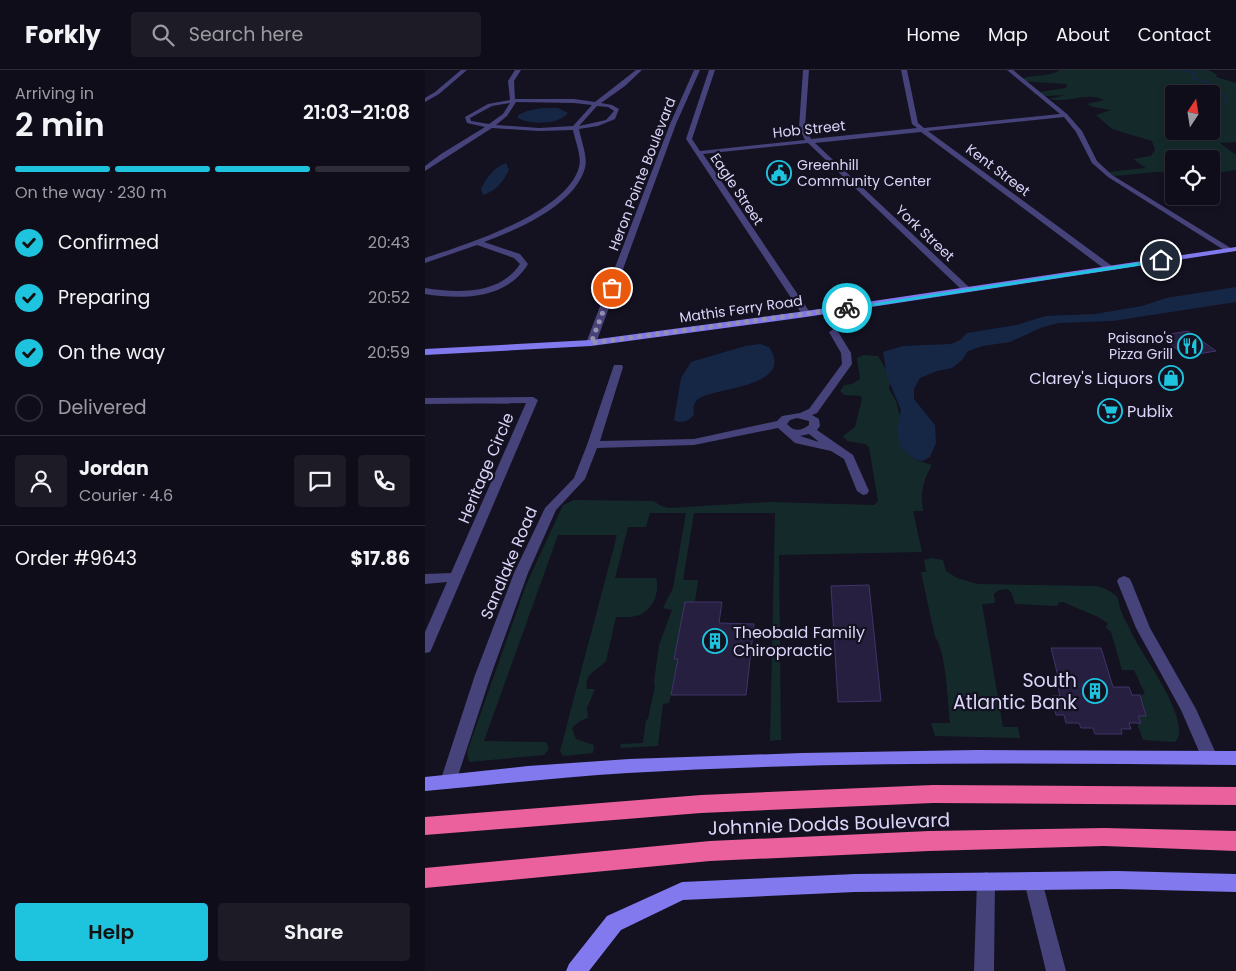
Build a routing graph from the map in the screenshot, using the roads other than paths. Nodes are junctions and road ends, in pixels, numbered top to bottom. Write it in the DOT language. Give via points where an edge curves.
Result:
graph roads {
  1 [pos="464,70"];
  2 [pos="518,70"];
  3 [pos="639,70"];
  4 [pos="697,70"];
  5 [pos="712,70"];
  6 [pos="806,70"];
  7 [pos="904,70"];
  8 [pos="1010,70"];
  9 [pos="425,100"];
  10 [pos="513,102"];
  11 [pos="595,103"];
  12 [pos="1065,115"];
  13 [pos="490,127"];
  14 [pos="575,127"];
  15 [pos="922,130"];
  16 [pos="809,141"];
  17 [pos="698,153"];
  18 [pos="425,169"];
  19 [pos="478,243"];
  20 [pos="1233,250"];
  21 [pos="425,261"];
  22 [pos="1109,268"];
  23 [pos="425,290"];
  24 [pos="967,290"];
  25 [pos="806,314"];
  26 [pos="834,332"];
  27 [pos="591,343"];
  28 [pos="425,352"];
  29 [pos="618,367"];
  30 [pos="425,402"];
  31 [pos="804,415"];
  32 [pos="784,428"];
  33 [pos="811,430"];
  34 [pos="593,445"];
  35 [pos="843,451"];
  36 [pos="863,491"];
  37 [pos="457,577"];
  38 [pos="425,578"];
  39 [pos="1124,581"];
  40 [pos="425,648"];
  41 [pos="1210,758"];
  42 [pos="1236,758"];
  43 [pos="448,782"];
  44 [pos="425,784"];
  45 [pos="1236,796"];
  46 [pos="425,826"];
  47 [pos="1236,841"];
  48 [pos="425,878"];
  49 [pos="986,881"];
  50 [pos="1033,881"];
  51 [pos="1236,882"];
  52 [pos="576,971"];
  53 [pos="984,971"];
  54 [pos="1056,971"];
  1 -- 9 [label="street"];
  2 -- 10 [label="street" via="511,81"];
  3 -- 11 [label="street" via="628,82"];
  4 -- 27 [label="street, Heron Pointe Boulevard" via="673,124"];
  5 -- 17 [label="street, Eagle Street" via="689,139"];
  6 -- 16 [label="street" via="803,127"];
  7 -- 15 [label="street, Kent Street" via="915,124"];
  8 -- 12 [label="street"];
  10 -- 11 [label="street"];
  10 -- 13 [label="street" via="505,115"];
  10 -- 13 [label="street" via="483,107 467,118 469,122"];
  11 -- 14 [label="street"];
  11 -- 14 [label="street" via="617,110 615,116 608,122"];
  12 -- 15 [label="street, Hob Street"];
  12 -- 20 [label="street" via="1079,131 1095,162 1110,176"];
  13 -- 14 [label="street"];
  13 -- 18 [label="street"];
  14 -- 19 [label="street" via="582,167 571,190 534,217"];
  15 -- 16 [label="street, Hob Street"];
  15 -- 22 [label="street, Kent Street"];
  16 -- 17 [label="street, Hob Street"];
  16 -- 24 [label="street, York Street"];
  17 -- 25 [label="street, Eagle Street"];
  19 -- 21 [label="street"];
  19 -- 23 [label="street" via="517,256 524,264 520,274 504,284 477,293"];
  20 -- 22 [label="main road, Mathis Ferry Road"];
  22 -- 24 [label="main road, Mathis Ferry Road"];
  24 -- 25 [label="main road, Mathis Ferry Road"];
  25 -- 27 [label="main road, Mathis Ferry Road"];
  26 -- 31 [label="street" via="846,353 847,364 813,411"];
  27 -- 28 [label="main road, Mathis Ferry Road"];
  29 -- 34 [label="street, Sandlake Road"];
  30 -- 37 [label="street, Heritage Circle" via="533,400"];
  31 -- 32 [label="street" via="786,418"];
  31 -- 33 [label="street" via="814,419"];
  32 -- 33 [label="street" via="800,433"];
  32 -- 34 [label="street" via="694,442"];
  32 -- 35 [label="street" via="799,441"];
  33 -- 35 [label="street"];
  34 -- 43 [label="street, Sandlake Road" via="579,480 551,508 521,573"];
  35 -- 36 [label="street" via="849,457"];
  37 -- 38 [label="street"];
  37 -- 40 [label="street, Heritage Circle"];
  39 -- 41 [label="street" via="1143,628 1188,709"];
  41 -- 42 [label="main road"];
  41 -- 43 [label="main road" via="813,759 542,772"];
  43 -- 44 [label="main road"];
  45 -- 46 [label="highway, Johnnie Dodds Boulevard" via="933,794 701,804"];
  47 -- 48 [label="highway, Johnnie Dodds Boulevard" via="1104,837 929,841 710,851"];
  49 -- 50 [label="main road"];
  49 -- 52 [label="main road" via="798,884 682,891 615,923"];
  49 -- 53 [label="street"];
  50 -- 51 [label="main road"];
  50 -- 54 [label="street"];
}
